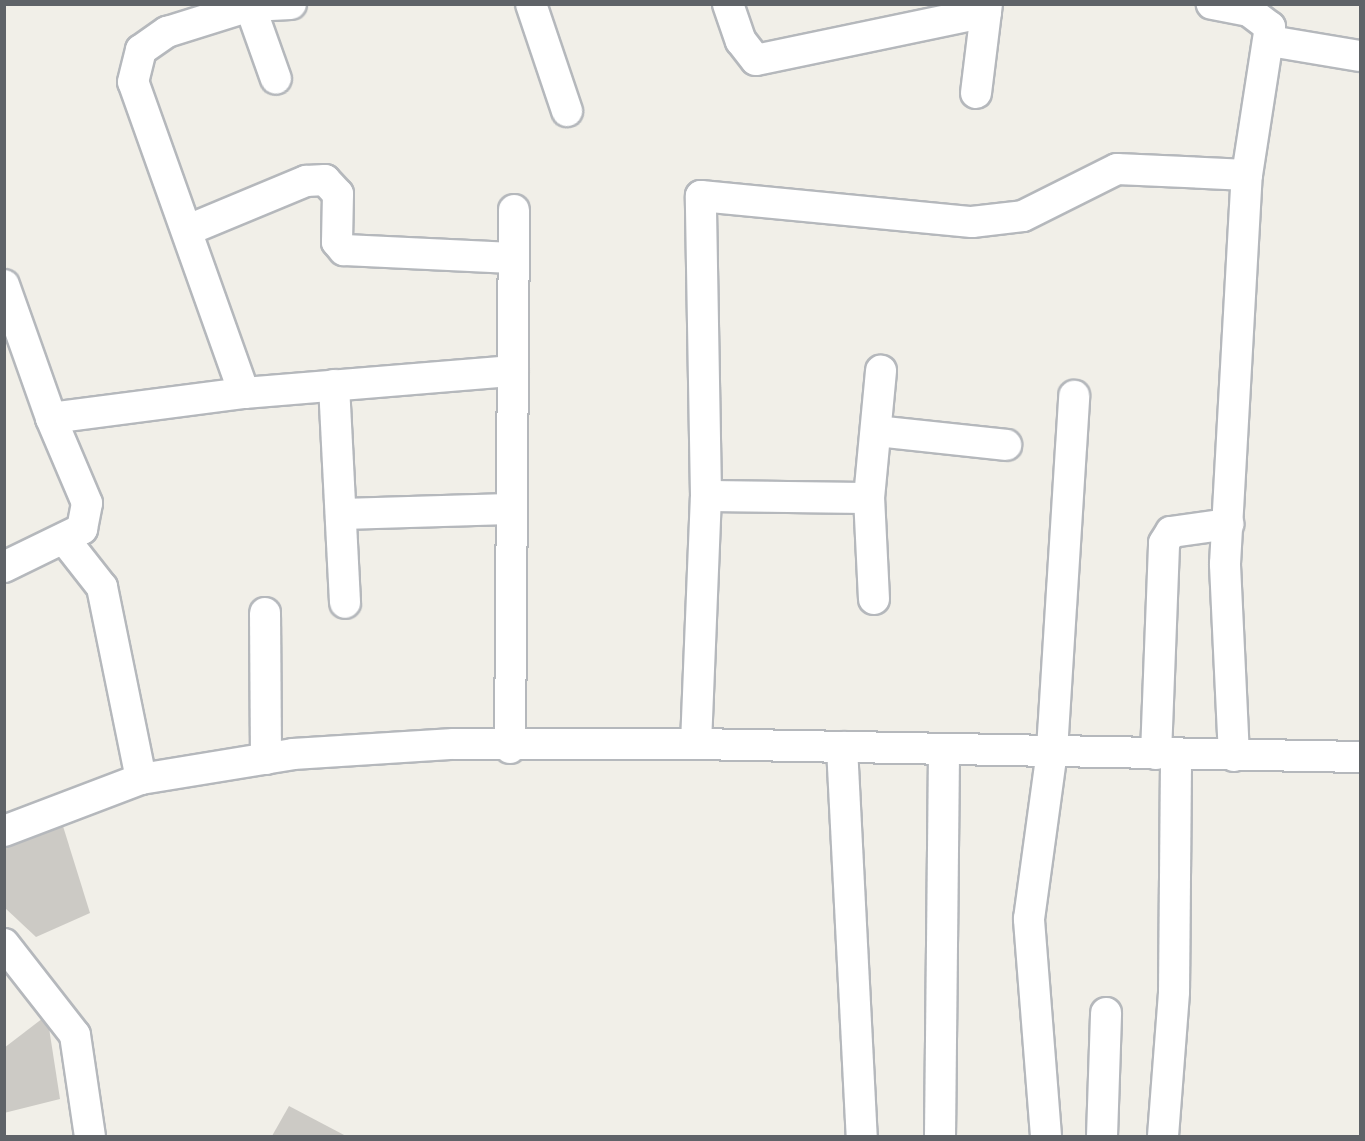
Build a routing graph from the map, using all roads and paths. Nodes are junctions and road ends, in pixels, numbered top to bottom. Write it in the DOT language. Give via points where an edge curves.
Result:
graph roads {
  1 [pos="291,4"];
  2 [pos="531,4"];
  3 [pos="728,4"];
  4 [pos="1212,4"];
  5 [pos="250,6"];
  6 [pos="986,8"];
  7 [pos="1270,41"];
  8 [pos="1360,56"];
  9 [pos="276,79"];
  10 [pos="976,93"];
  11 [pos="567,111"];
  12 [pos="1247,174"];
  13 [pos="514,210"];
  14 [pos="188,230"];
  15 [pos="513,258"];
  16 [pos="4,285"];
  17 [pos="13,336"];
  18 [pos="513,371"];
  19 [pos="881,371"];
  20 [pos="334,386"];
  21 [pos="244,393"];
  22 [pos="1074,396"];
  23 [pos="51,418"];
  24 [pos="876,431"];
  25 [pos="1006,445"];
  26 [pos="706,496"];
  27 [pos="869,498"];
  28 [pos="512,509"];
  29 [pos="341,514"];
  30 [pos="1228,524"];
  31 [pos="66,540"];
  32 [pos="4,567"];
  33 [pos="874,599"];
  34 [pos="345,603"];
  35 [pos="265,613"];
  36 [pos="696,744"];
  37 [pos="842,747"];
  38 [pos="510,748"];
  39 [pos="944,750"];
  40 [pos="1052,750"];
  41 [pos="1166,754"];
  42 [pos="1234,756"];
  43 [pos="1360,757"];
  44 [pos="266,759"];
  45 [pos="141,780"];
  46 [pos="4,831"];
  47 [pos="4,944"];
  48 [pos="1106,1013"];
  49 [pos="90,1137"];
  50 [pos="862,1137"];
  51 [pos="940,1137"];
  52 [pos="1046,1137"];
  53 [pos="1102,1137"];
  54 [pos="1163,1137"];
  1 -- 5 [label="street"];
  2 -- 11 [label="street"];
  3 -- 6 [label="street" via="741,41 756,60"];
  4 -- 7 [label="street" via="1260,16 1270,27"];
  5 -- 9 [label="street"];
  5 -- 14 [label="street" via="158,36 141,50 135,67 139,105"];
  6 -- 10 [label="street"];
  7 -- 8 [label="street"];
  7 -- 12 [label="street"];
  12 -- 26 [label="street" via="1117,169 1023,216 972,222 701,196"];
  12 -- 30 [label="street"];
  13 -- 15 [label="street"];
  14 -- 15 [label="street" via="306,181 325,180 338,194 337,242 344,250"];
  14 -- 21 [label="street"];
  15 -- 18 [label="street"];
  16 -- 17 [label="street"];
  17 -- 23 [label="street"];
  18 -- 20 [label="street"];
  18 -- 28 [label="street"];
  19 -- 24 [label="street"];
  20 -- 21 [label="street"];
  20 -- 29 [label="street"];
  21 -- 23 [label="street"];
  22 -- 40 [label="street"];
  23 -- 31 [label="street" via="87,503 82,529"];
  24 -- 25 [label="street"];
  24 -- 27 [label="street"];
  26 -- 27 [label="street"];
  26 -- 36 [label="street"];
  27 -- 33 [label="street"];
  28 -- 29 [label="street"];
  28 -- 38 [label="street"];
  29 -- 34 [label="street"];
  30 -- 41 [label="street" via="1171,532 1164,543"];
  30 -- 42 [label="street"];
  31 -- 32 [label="street"];
  31 -- 45 [label="street" via="102,587"];
  35 -- 44 [label="street"];
  36 -- 37 [label="street"];
  36 -- 38 [label="street"];
  37 -- 39 [label="street"];
  37 -- 50 [label="street"];
  38 -- 44 [label="street" via="454,744"];
  39 -- 40 [label="street"];
  39 -- 51 [label="street"];
  40 -- 41 [label="street"];
  40 -- 52 [label="street" via="1029,919"];
  41 -- 42 [label="street"];
  41 -- 54 [label="street" via="1174,992"];
  42 -- 43 [label="street"];
  44 -- 45 [label="street"];
  45 -- 46 [label="street"];
  47 -- 49 [label="street" via="75,1035"];
  48 -- 53 [label="street"];
}
